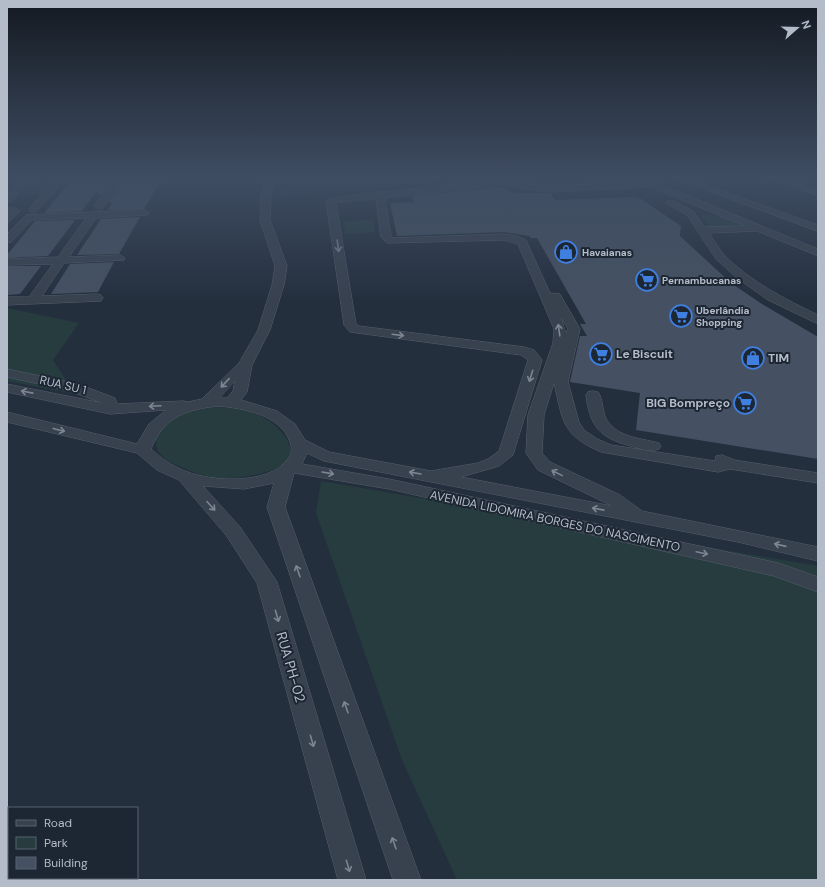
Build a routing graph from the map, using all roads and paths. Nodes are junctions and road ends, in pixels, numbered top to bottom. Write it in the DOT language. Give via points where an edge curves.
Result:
graph roads {
  1 [pos="27,218"];
  2 [pos="91,218"];
  3 [pos="265,218"];
  4 [pos="334,218"];
  5 [pos="383,218"];
  6 [pos="694,218"];
  7 [pos="735,218"];
  8 [pos="791,218"];
  9 [pos="804,218"];
  10 [pos="816,223"];
  11 [pos="758,228"];
  12 [pos="702,230"];
  13 [pos="7,240"];
  14 [pos="818,253"];
  15 [pos="120,258"];
  16 [pos="62,260"];
  17 [pos="7,262"];
  18 [pos="546,296"];
  19 [pos="97,298"];
  20 [pos="33,300"];
  21 [pos="7,302"];
  22 [pos="818,320"];
  23 [pos="530,353"];
  24 [pos="555,357"];
  25 [pos="245,365"];
  26 [pos="7,373"];
  27 [pos="7,388"];
  28 [pos="593,395"];
  29 [pos="231,403"];
  30 [pos="201,404"];
  31 [pos="110,408"];
  32 [pos="7,417"];
  33 [pos="300,443"];
  34 [pos="143,450"];
  35 [pos="730,464"];
  36 [pos="288,469"];
  37 [pos="434,476"];
  38 [pos="185,477"];
  39 [pos="818,478"];
  40 [pos="646,518"];
  41 [pos="650,542"];
  42 [pos="818,554"];
  43 [pos="818,585"];
  44 [pos="352,880"];
  45 [pos="407,880"];
  1 -- 13 [label="street"];
  2 -- 16 [label="street"];
  3 -- 25 [label="street" via="280,266 278,285 264,330"];
  4 -- 23 [label="street, one-way" via="350,325 355,329"];
  5 -- 18 [label="street" via="386,237 395,241 504,237 517,239 522,242"];
  6 -- 12 [label="street"];
  7 -- 11 [label="street"];
  8 -- 10 [label="street"];
  9 -- 10 [label="street"];
  11 -- 12 [label="street"];
  11 -- 14 [label="street"];
  12 -- 22 [label="street" via="720,257 741,276 772,297"];
  15 -- 16 [label="street"];
  16 -- 17 [label="street"];
  16 -- 20 [label="street"];
  24 -- 18 [label="street, one-way" via="560,343 560,329"];
  18 -- 35 [label="street" via="556,297 574,329 561,382 571,422 578,433 607,449 718,467"];
  19 -- 20 [label="street"];
  20 -- 21 [label="street"];
  23 -- 24 [label="street"];
  23 -- 37 [label="street, one-way" via="535,363 503,458 487,465"];
  40 -- 24 [label="street, one-way" via="614,499 544,466 534,453 536,415"];
  25 -- 29 [label="street" via="240,392"];
  25 -- 30 [label="street, one-way"];
  26 -- 31 [label="street, RUA SU 1" via="94,392 110,401"];
  31 -- 27 [label="street, one-way"];
  28 -- 35 [label="street" via="597,418 612,434 641,445 716,456"];
  29 -- 30 [label="street"];
  29 -- 33 [label="street" via="267,411 284,421"];
  30 -- 31 [label="street, one-way"];
  30 -- 34 [label="street" via="172,412 156,424 147,437"];
  32 -- 34 [label="street, one-way"];
  33 -- 36 [label="street" via="300,452"];
  37 -- 33 [label="street, AVENIDA LIDOMIRA BORGES DO NASCIMENTO, one-way" via="324,456"];
  34 -- 38 [label="street" via="161,466"];
  35 -- 39 [label="street"];
  36 -- 38 [label="street" via="258,481 241,483 216,484"];
  36 -- 41 [label="street, AVENIDA LIDOMIRA BORGES DO NASCIMENTO, one-way" via="389,484"];
  45 -- 36 [label="street, one-way" via="276,507"];
  40 -- 37 [label="street, AVENIDA LIDOMIRA BORGES DO NASCIMENTO, one-way"];
  38 -- 44 [label="street, RUA PH-02, one-way" via="233,531 267,582"];
  40 -- 41 [label="street"];
  42 -- 40 [label="street, AVENIDA LIDOMIRA BORGES DO NASCIMENTO, one-way"];
  41 -- 43 [label="street, AVENIDA LIDOMIRA BORGES DO NASCIMENTO, one-way" via="778,570"];
}
